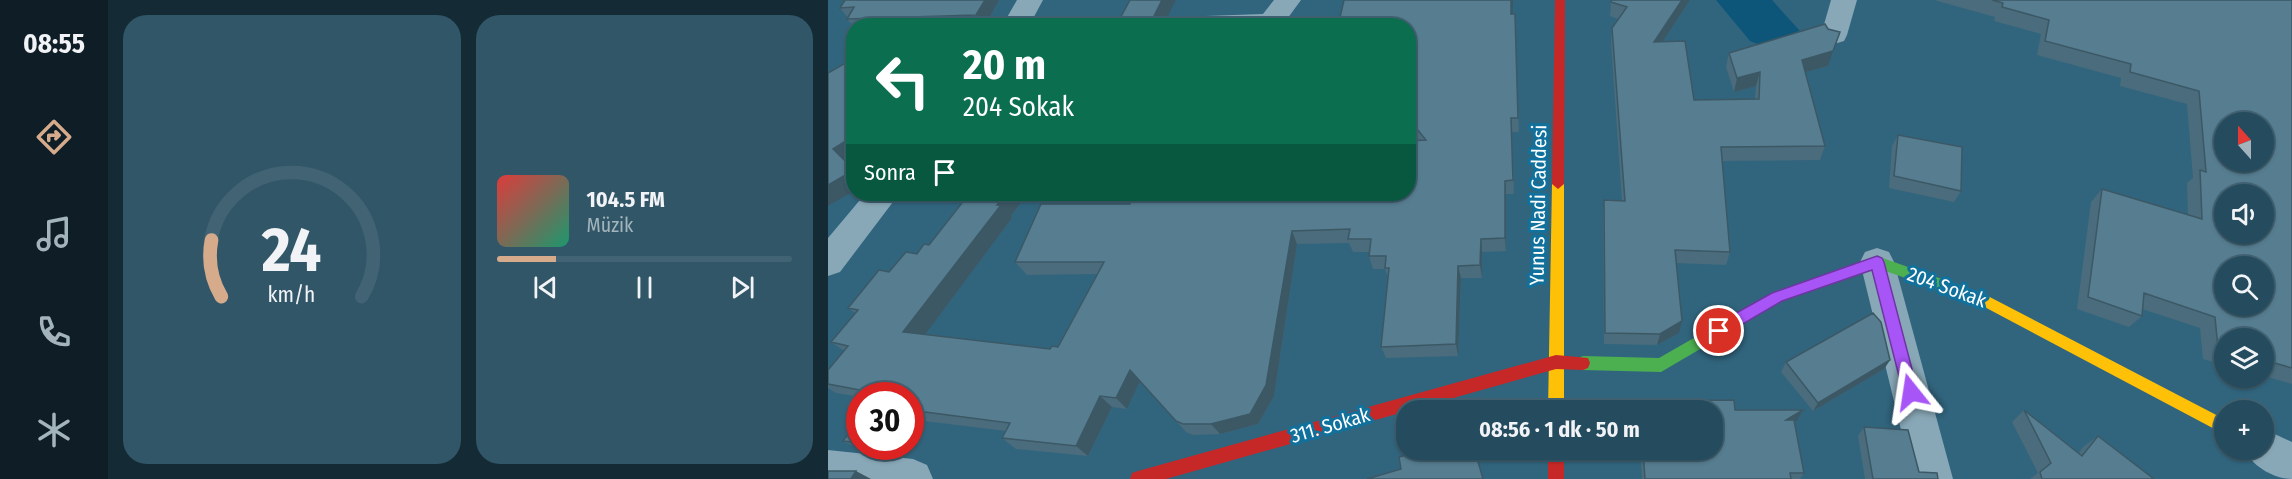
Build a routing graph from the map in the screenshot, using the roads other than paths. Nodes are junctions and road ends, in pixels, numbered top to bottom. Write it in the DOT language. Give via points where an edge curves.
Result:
graph roads {
  1 [pos="1030,0"];
  2 [pos="1288,0"];
  3 [pos="1560,0"];
  4 [pos="1844,0"];
  5 [pos="1020,18"];
  6 [pos="1274,18"];
  7 [pos="1834,35"];
  8 [pos="877,201"];
  9 [pos="828,262"];
  10 [pos="1877,262"];
  11 [pos="1556,362"];
  12 [pos="1556,400"];
  13 [pos="2214,422"];
  14 [pos="2274,453"];
  15 [pos="1556,460"];
  16 [pos="2292,463"];
  17 [pos="828,469"];
  18 [pos="913,479"];
  19 [pos="1138,479"];
  20 [pos="1556,479"];
  21 [pos="1933,479"];
  1 -- 5 [label="street"];
  2 -- 6 [label="street"];
  3 -- 11 [label="street, Yunus Nadi Caddesi"];
  4 -- 7 [label="street"];
  8 -- 9 [label="street"];
  10 -- 11 [label="street" via="1777,297 1661,365"];
  10 -- 13 [label="street, 204 Sokak" via="1992,303"];
  10 -- 21 [label="street"];
  11 -- 12 [label="street, Yunus Nadi Caddesi"];
  11 -- 19 [label="street, 311. Sokak"];
  14 -- 16 [label="street"];
  15 -- 20 [label="street"];
  17 -- 18 [label="street"];
}
